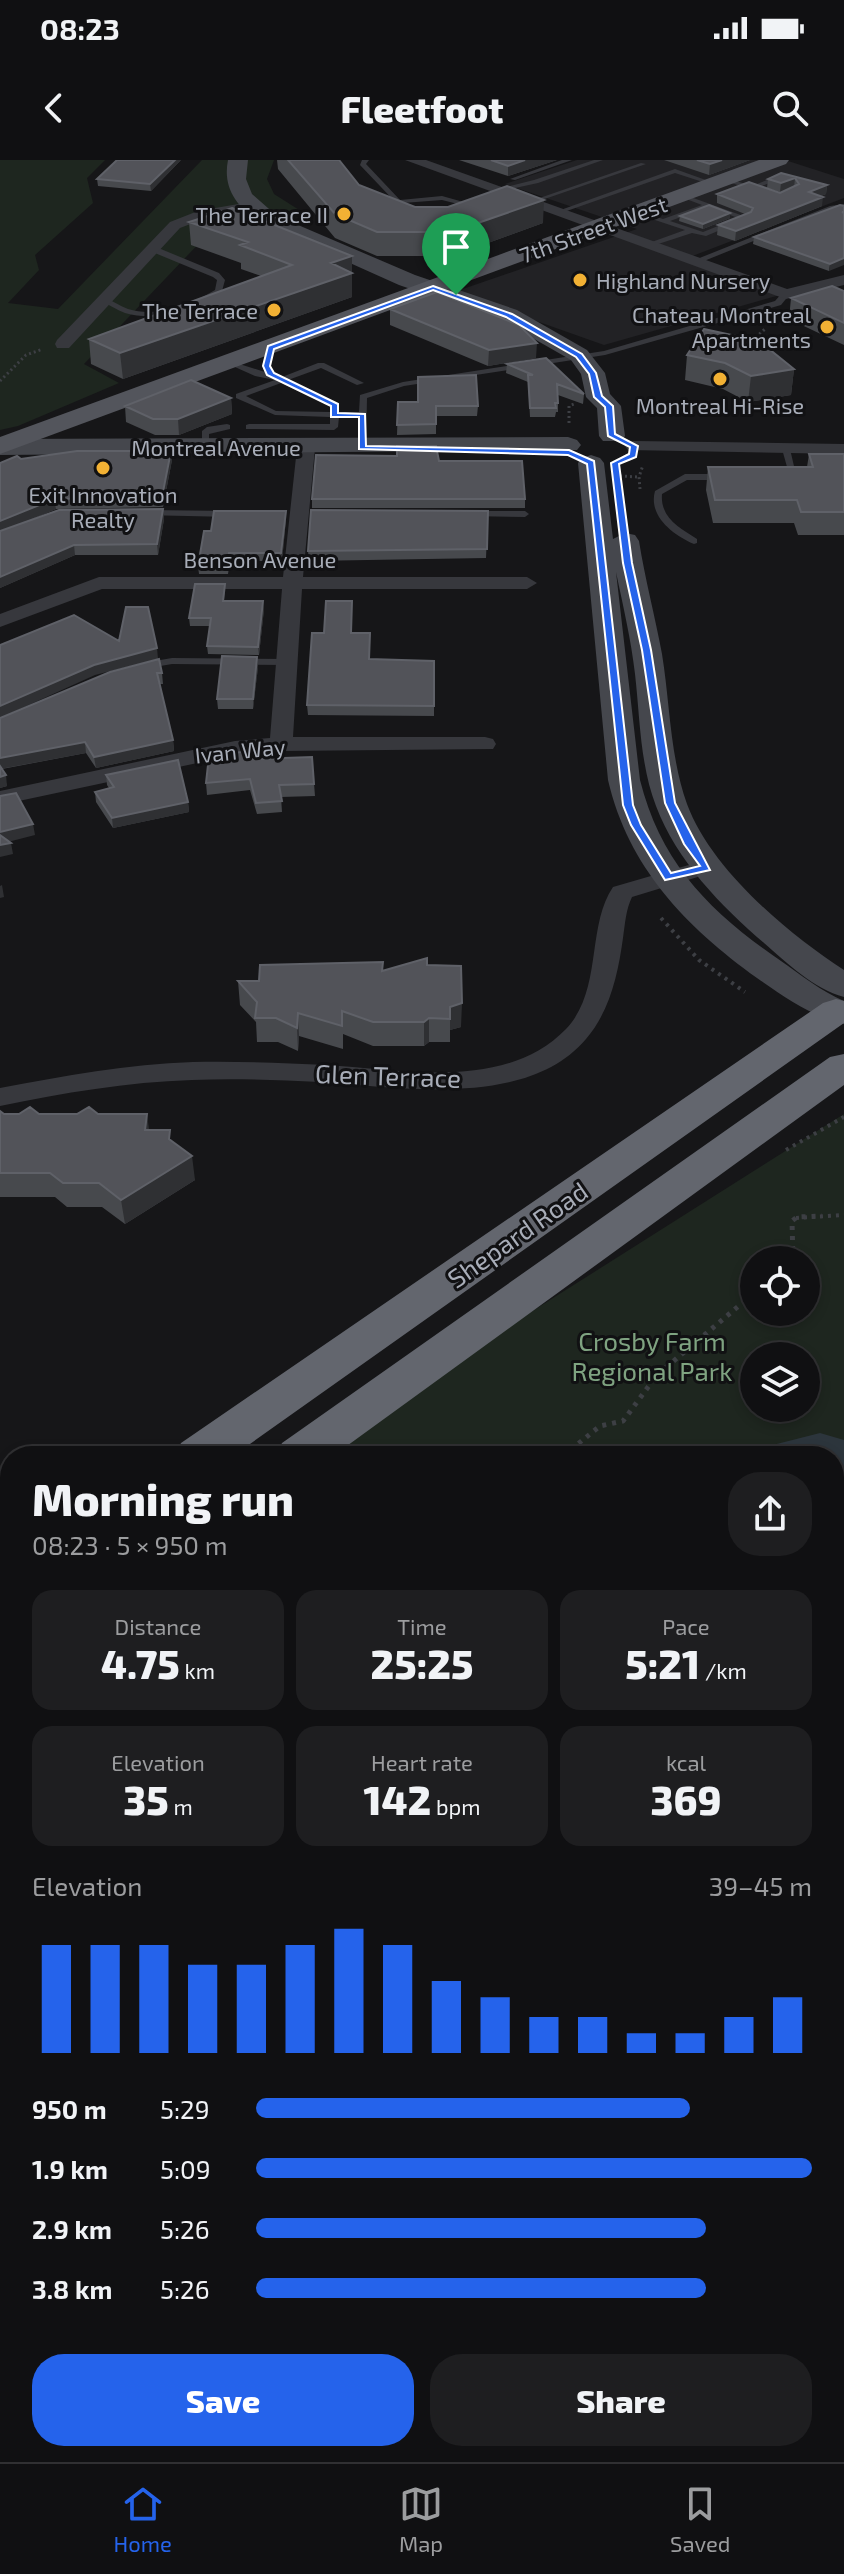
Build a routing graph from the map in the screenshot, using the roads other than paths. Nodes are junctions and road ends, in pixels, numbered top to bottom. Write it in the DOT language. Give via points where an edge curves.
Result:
graph roads {
  1 [pos="238,160"];
  2 [pos="366,160"];
  3 [pos="412,160"];
  4 [pos="569,160"];
  5 [pos="600,160"];
  6 [pos="632,160"];
  7 [pos="763,172"];
  8 [pos="774,188"];
  9 [pos="493,189"];
  10 [pos="717,190"];
  11 [pos="396,202"];
  12 [pos="531,202"];
  13 [pos="250,206"];
  14 [pos="844,206"];
  15 [pos="483,208"];
  16 [pos="453,211"];
  17 [pos="727,211"];
  18 [pos="559,212"];
  19 [pos="638,213"];
  20 [pos="713,216"];
  21 [pos="664,221"];
  22 [pos="599,227"];
  23 [pos="688,228"];
  24 [pos="652,245"];
  25 [pos="153,249"];
  26 [pos="696,261"];
  27 [pos="844,280"];
  28 [pos="433,288"];
  29 [pos="786,294"];
  30 [pos="105,300"];
  31 [pos="63,344"];
  32 [pos="271,348"];
  33 [pos="579,355"];
  34 [pos="230,363"];
  35 [pos="271,375"];
  36 [pos="281,380"];
  37 [pos="360,383"];
  38 [pos="334,415"];
  39 [pos="362,415"];
  40 [pos="227,427"];
  41 [pos="249,427"];
  42 [pos="0,446"];
  43 [pos="205,447"];
  44 [pos="306,448"];
  45 [pos="362,448"];
  46 [pos="603,448"];
  47 [pos="786,449"];
  48 [pos="844,449"];
  49 [pos="731,477"];
  50 [pos="778,477"];
  51 [pos="141,513"];
  52 [pos="250,514"];
  53 [pos="464,514"];
  54 [pos="525,514"];
  55 [pos="694,541"];
  56 [pos="292,583"];
  57 [pos="527,583"];
  58 [pos="0,621"];
  59 [pos="286,662"];
  60 [pos="128,669"];
  61 [pos="281,744"];
  62 [pos="485,744"];
  63 [pos="0,798"];
  64 [pos="706,867"];
  65 [pos="668,877"];
  66 [pos="841,1003"];
  67 [pos="844,1066"];
  68 [pos="0,1097"];
  69 [pos="212,1446"];
  70 [pos="313,1446"];
  1 -- 13 [label="street" via="237,186"];
  2 -- 11 [label="lane" via="362,164"];
  3 -- 9 [label="street"];
  4 -- 9 [label="lane"];
  5 -- 9 [label="lane" via="536,182"];
  6 -- 12 [label="lane" via="643,164"];
  7 -- 8 [label="lane" via="763,191"];
  7 -- 10 [label="main road, 7th Street West"];
  9 -- 12 [label="street"];
  10 -- 17 [label="lane"];
  10 -- 18 [label="lane" via="675,171"];
  10 -- 19 [label="main road, 7th Street West"];
  10 -- 21 [label="lane"];
  11 -- 15 [label="lane" via="442,198"];
  11 -- 16 [label="lane" via="416,210"];
  12 -- 18 [label="street"];
  13 -- 25 [label="street" via="175,225"];
  13 -- 28 [label="street" via="327,246"];
  14 -- 26 [label="lane"];
  17 -- 20 [label="lane"];
  17 -- 23 [label="lane" via="745,218 703,234"];
  18 -- 22 [label="street"];
  19 -- 21 [label="lane"];
  19 -- 22 [label="main road, 7th Street West"];
  21 -- 23 [label="lane"];
  22 -- 24 [label="street"];
  22 -- 28 [label="main road, 7th Street West"];
  23 -- 24 [label="lane"];
  24 -- 26 [label="street"];
  25 -- 30 [label="street"];
  25 -- 30 [label="lane" via="216,275 221,280 218,291 200,304 156,312 129,312"];
  26 -- 29 [label="street"];
  27 -- 29 [label="street"];
  28 -- 32 [label="main road, 7th Street West"];
  28 -- 33 [label="street" via="509,315"];
  29 -- 33 [label="lane" via="778,303 605,353"];
  30 -- 31 [label="street"];
  32 -- 34 [label="main road, 7th Street West"];
  32 -- 35 [label="lane" via="266,366"];
  33 -- 39 [label="lane" via="371,392 363,397"];
  33 -- 46 [label="street" via="593,373 598,397 609,406"];
  34 -- 35 [label="lane"];
  34 -- 42 [label="main road, 7th Street West"];
  35 -- 36 [label="lane"];
  36 -- 37 [label="lane" via="321,365"];
  36 -- 38 [label="lane" via="335,405"];
  36 -- 38 [label="lane" via="239,396 275,413"];
  38 -- 39 [label="lane"];
  38 -- 41 [label="lane" via="334,427"];
  39 -- 45 [label="lane"];
  40 -- 43 [label="lane" via="205,433"];
  42 -- 43 [label="street, Montreal Avenue"];
  43 -- 44 [label="street, Montreal Avenue"];
  44 -- 45 [label="street, Montreal Avenue"];
  44 -- 56 [label="street"];
  45 -- 46 [label="street, Montreal Avenue"];
  46 -- 47 [label="street, Montreal Avenue"];
  46 -- 64 [label="street" via="646,650 670,803"];
  46 -- 65 [label="street" via="628,805"];
  47 -- 48 [label="street, Montreal Avenue"];
  47 -- 50 [label="lane" via="794,477"];
  49 -- 55 [label="lane" via="685,477 658,493 659,513"];
  51 -- 52 [label="lane"];
  53 -- 54 [label="lane"];
  56 -- 57 [label="street, Benson Avenue"];
  56 -- 58 [label="street, Benson Avenue" via="99,583"];
  56 -- 59 [label="street"];
  59 -- 60 [label="lane" via="172,661"];
  59 -- 61 [label="street"];
  61 -- 62 [label="street, Ivan Way"];
  61 -- 63 [label="street, Ivan Way" via="189,755"];
  64 -- 65 [label="street, Glen Terrace"];
  64 -- 66 [label="street" via="799,953"];
  65 -- 66 [label="street" via="731,943 805,995"];
  65 -- 68 [label="street, Glen Terrace" via="622,892 593,1010 573,1037 520,1069 462,1081 187,1071"];
  66 -- 69 [label="highway, Shepard Road"];
  67 -- 70 [label="highway, Shepard Road"];
}
